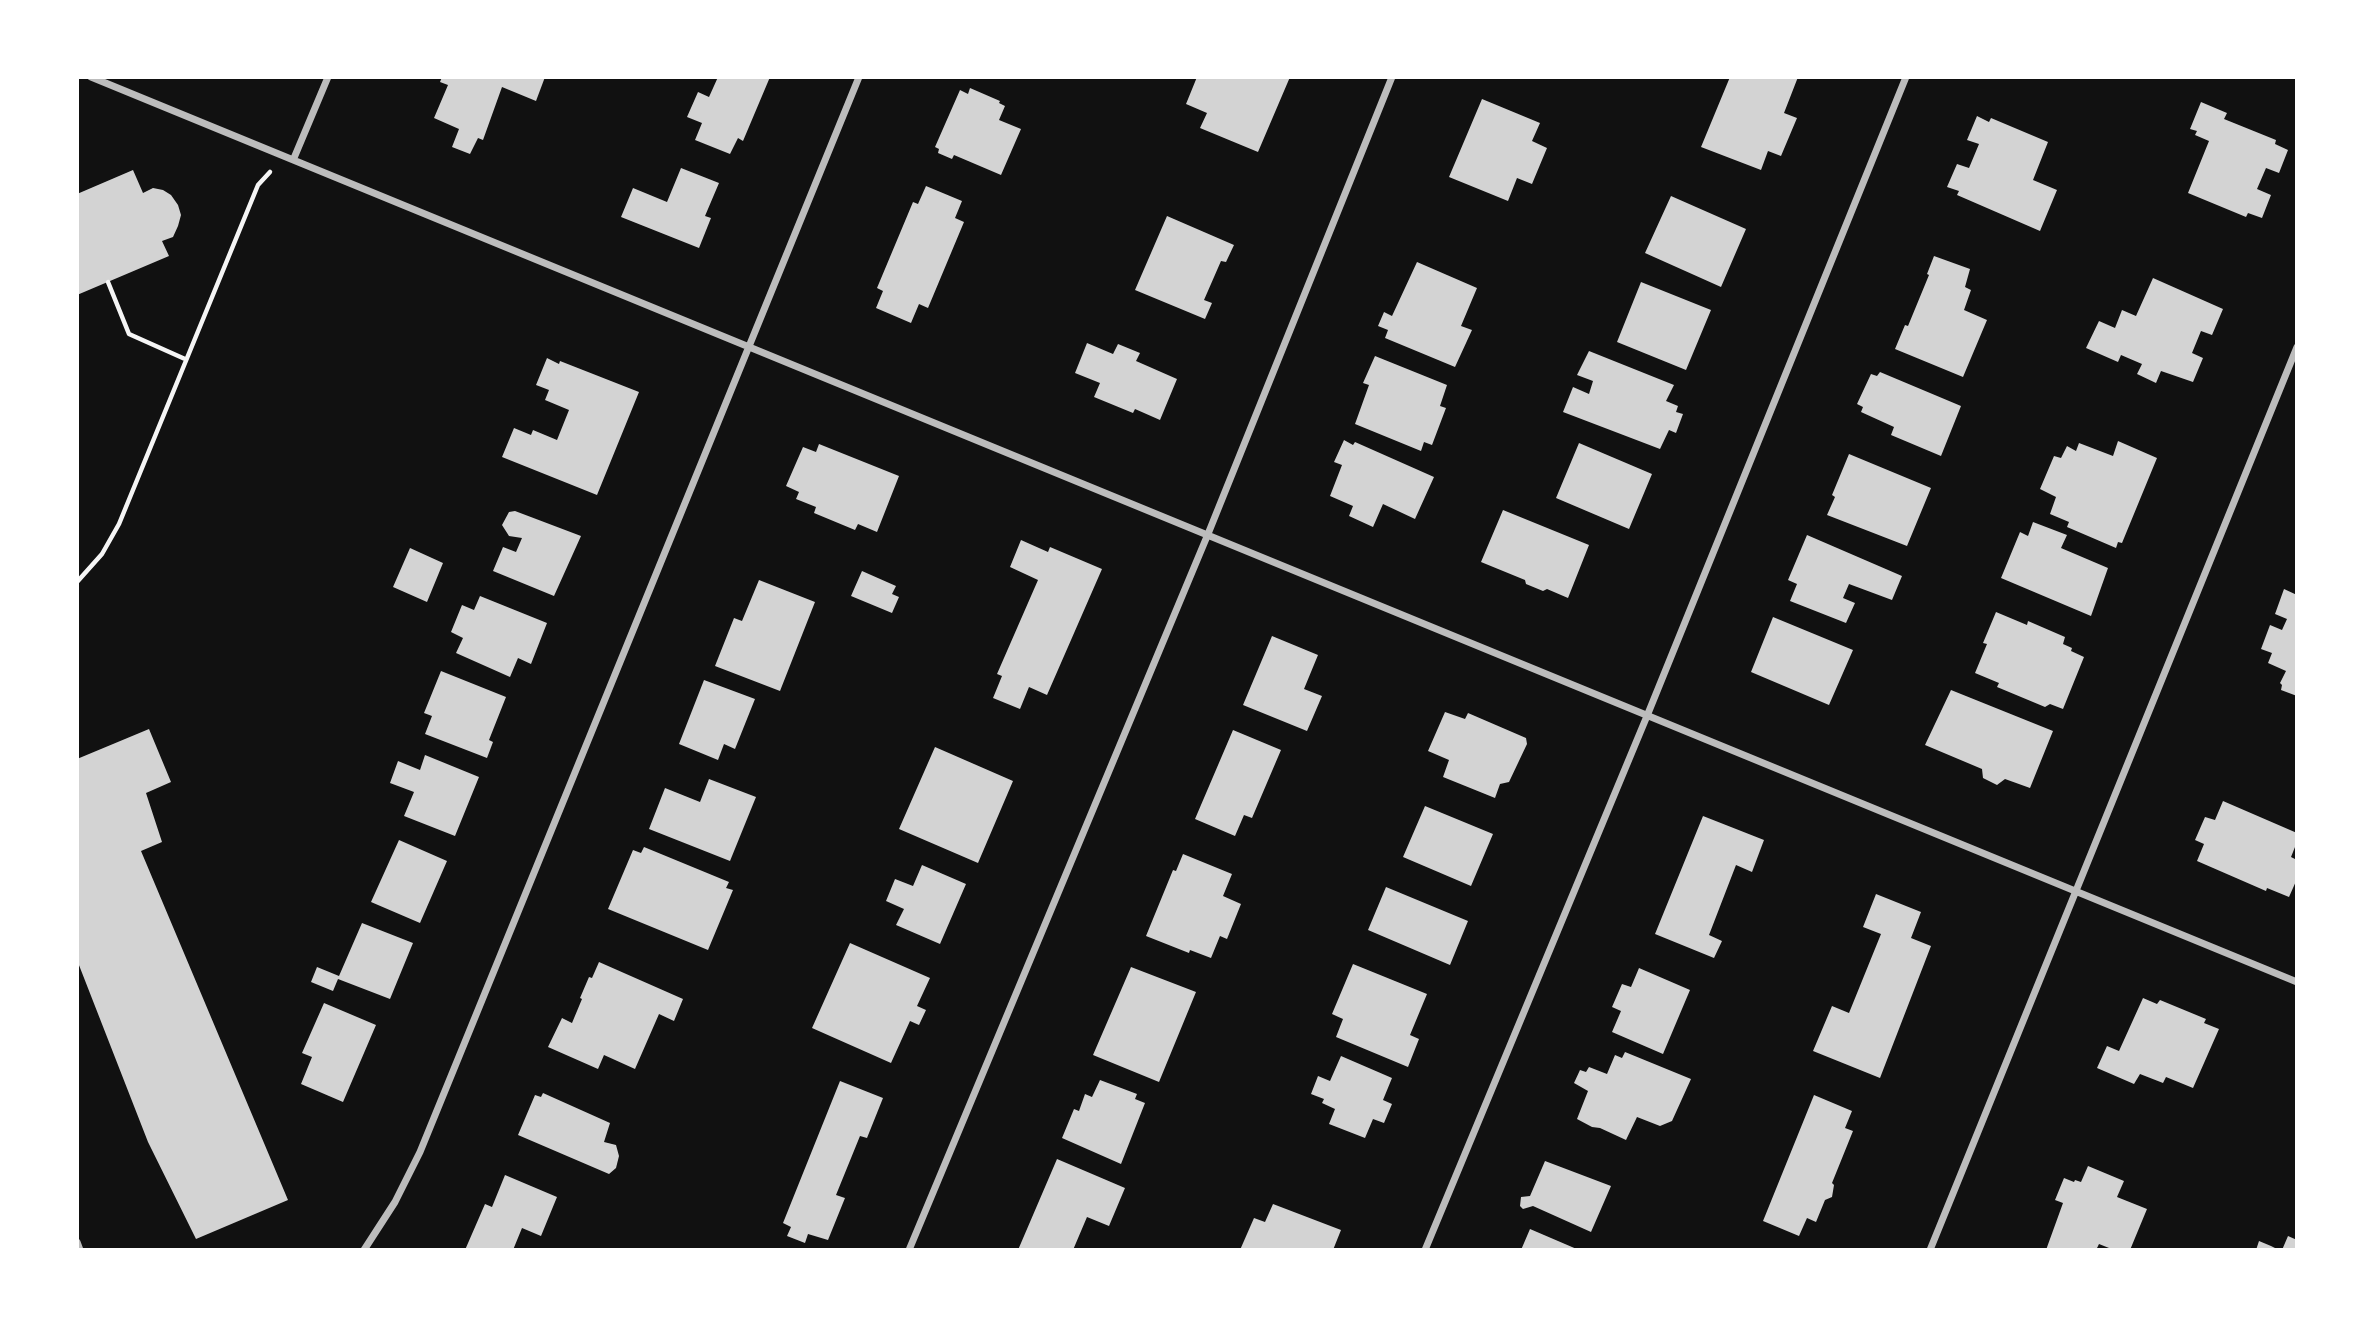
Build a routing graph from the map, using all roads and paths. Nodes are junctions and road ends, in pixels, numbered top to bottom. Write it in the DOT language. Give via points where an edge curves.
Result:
graph roads {
  1 [pos="92,77"];
  2 [pos="328,77"];
  3 [pos="859,77"];
  4 [pos="1392,77"];
  5 [pos="1906,77"];
  6 [pos="294,158"];
  7 [pos="108,282"];
  8 [pos="750,346"];
  9 [pos="2297,347"];
  10 [pos="185,359"];
  11 [pos="1208,534"];
  12 [pos="77,582"];
  13 [pos="1647,716"];
  14 [pos="2076,893"];
  15 [pos="2297,982"];
  16 [pos="77,1242"];
  17 [pos="80,1250"];
  18 [pos="365,1250"];
  19 [pos="909,1250"];
  20 [pos="1425,1250"];
  21 [pos="1930,1250"];
  1 -- 6 [label="street"];
  2 -- 6 [label="street"];
  3 -- 8 [label="street"];
  4 -- 11 [label="street"];
  5 -- 13 [label="street"];
  6 -- 8 [label="street"];
  6 -- 10 [label="path" via="278,163 258,185"];
  7 -- 10 [label="path" via="129,334"];
  8 -- 11 [label="street"];
  8 -- 18 [label="street" via="419,1152"];
  9 -- 14 [label="street"];
  10 -- 12 [label="path" via="119,524 102,554"];
  11 -- 13 [label="street"];
  11 -- 19 [label="street"];
  13 -- 14 [label="street"];
  13 -- 20 [label="street"];
  14 -- 15 [label="street"];
  14 -- 21 [label="street"];
  16 -- 17 [label="street"];
}
